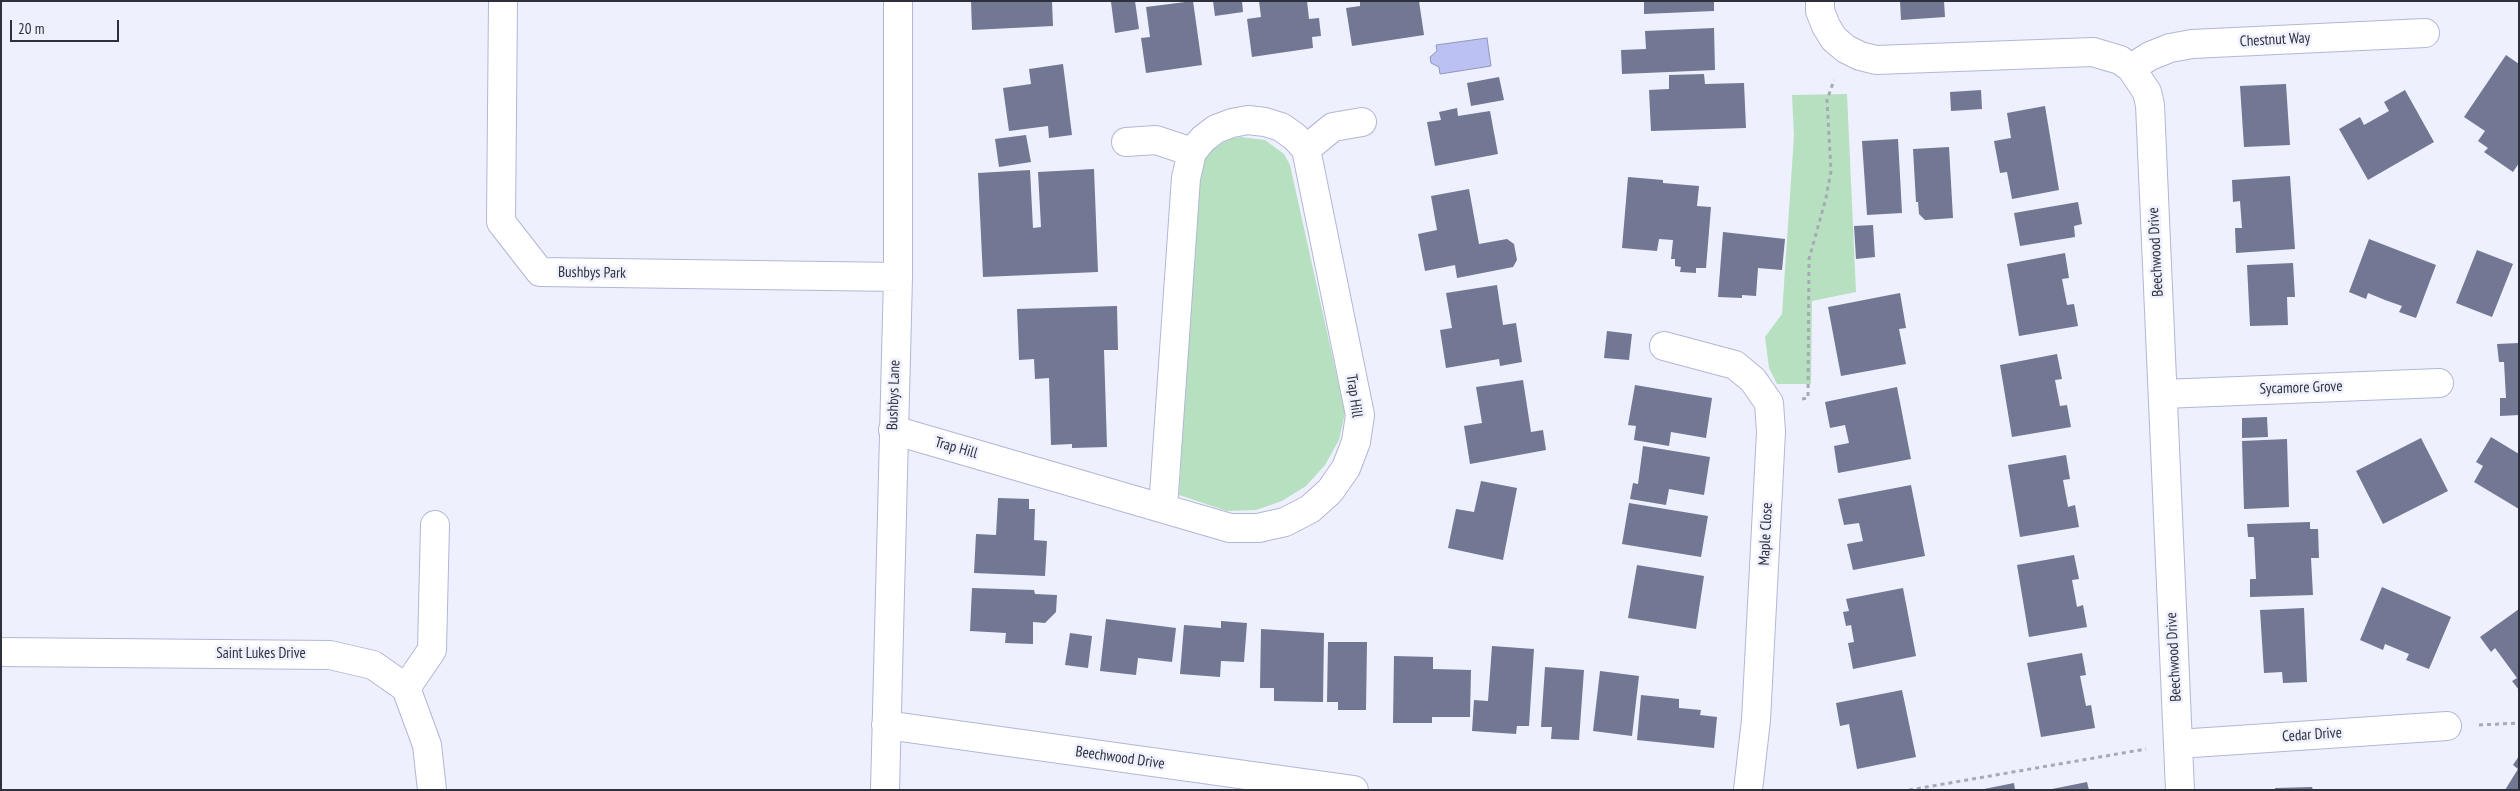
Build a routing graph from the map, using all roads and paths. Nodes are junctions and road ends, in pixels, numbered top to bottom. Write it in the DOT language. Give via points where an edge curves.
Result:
graph roads {
  1 [pos="504,1"];
  2 [pos="898,1"];
  3 [pos="1820,1"];
  4 [pos="2425,33"];
  5 [pos="1846,49"];
  6 [pos="2131,68"];
  7 [pos="1362,122"];
  8 [pos="1126,142"];
  9 [pos="1306,149"];
  10 [pos="1192,152"];
  11 [pos="898,276"];
  12 [pos="1664,346"];
  13 [pos="2439,382"];
  14 [pos="2163,394"];
  15 [pos="1769,403"];
  16 [pos="893,430"];
  17 [pos="1164,508"];
  18 [pos="436,525"];
  19 [pos="1,652"];
  20 [pos="406,688"];
  21 [pos="2519,723"];
  22 [pos="886,725"];
  23 [pos="2446,726"];
  24 [pos="2178,744"];
  25 [pos="432,790"];
  26 [pos="885,790"];
  27 [pos="1354,790"];
  28 [pos="1748,790"];
  29 [pos="1909,790"];
  30 [pos="2180,790"];
  1 -- 11 [label="street, Bushbys Park" via="501,222 540,272"];
  2 -- 11 [label="street, Bushbys Lane"];
  3 -- 5 [label="street" via="1826,26"];
  4 -- 6 [label="street, Chestnut Way" via="2192,44 2170,48"];
  5 -- 6 [label="street" via="1876,60 2093,52 2120,60"];
  5 -- 15 [label="path" via="1827,100 1831,171 1809,258 1808,398"];
  6 -- 14 [label="street, Beechwood Drive" via="2150,105"];
  7 -- 9 [label="street" via="1333,127"];
  8 -- 10 [label="street" via="1156,140"];
  9 -- 10 [label="street" via="1281,127 1248,120 1216,129"];
  9 -- 17 [label="street, Trap Hill" via="1360,415 1356,442 1346,468 1330,491 1310,509 1285,522 1258,528 1230,528"];
  10 -- 17 [label="street" via="1186,178"];
  11 -- 16 [label="street, Bushbys Lane"];
  12 -- 15 [label="street" via="1735,365 1753,380"];
  13 -- 14 [label="street, Sycamore Grove"];
  14 -- 24 [label="street, Beechwood Drive"];
  15 -- 28 [label="street, Maple Close" via="1771,432 1757,700"];
  16 -- 17 [label="street, Trap Hill"];
  16 -- 22 [label="street, Bushbys Lane"];
  18 -- 20 [label="street" via="432,650"];
  19 -- 20 [label="street, Saint Lukes Drive" via="330,655 373,666"];
  20 -- 25 [label="street" via="427,745"];
  21 -- 23 [label="path"];
  22 -- 26 [label="street, Bushbys Lane"];
  22 -- 27 [label="street, Beechwood Drive"];
  23 -- 24 [label="street, Cedar Drive"];
  24 -- 29 [label="path"];
  24 -- 30 [label="street, Beechwood Drive"];
}
